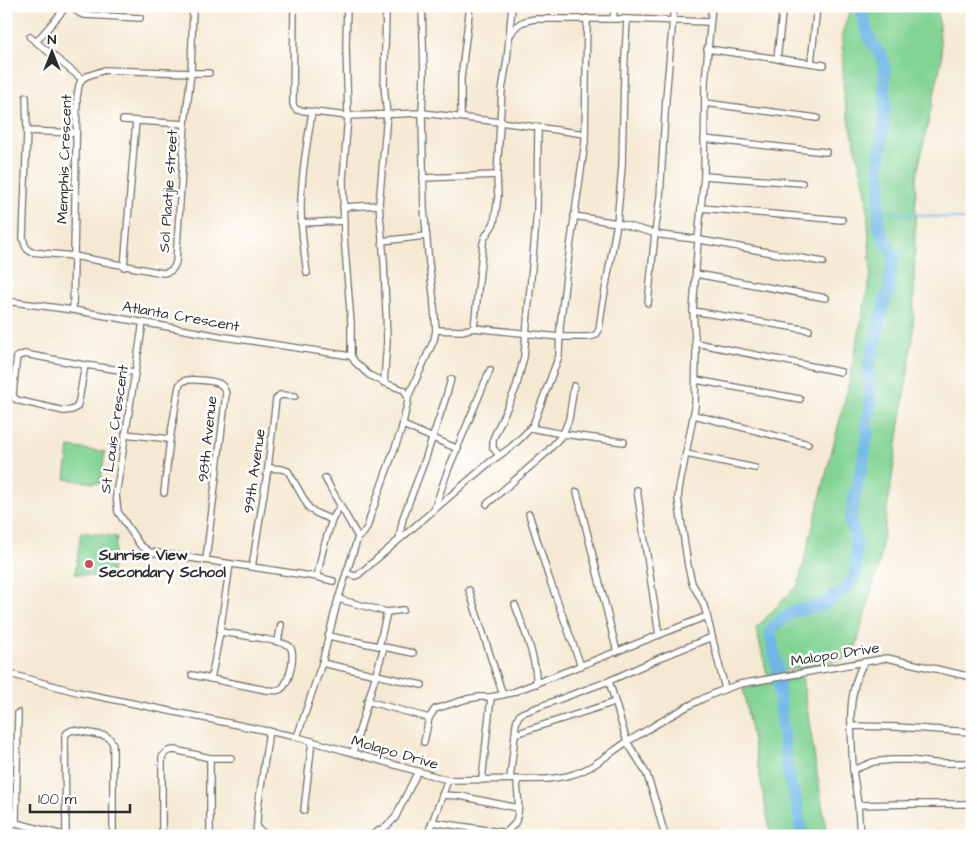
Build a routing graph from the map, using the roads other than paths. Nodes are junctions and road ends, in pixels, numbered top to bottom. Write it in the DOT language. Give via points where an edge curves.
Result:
graph roads {
  1 [pos="67,6"];
  2 [pos="72,6"];
  3 [pos="193,6"];
  4 [pos="294,6"];
  5 [pos="347,6"];
  6 [pos="422,6"];
  7 [pos="470,6"];
  8 [pos="512,6"];
  9 [pos="615,6"];
  10 [pos="674,6"];
  11 [pos="712,6"];
  12 [pos="783,6"];
  13 [pos="817,6"];
  14 [pos="386,11"];
  15 [pos="140,18"];
  16 [pos="587,18"];
  17 [pos="613,18"];
  18 [pos="627,18"];
  19 [pos="672,21"];
  20 [pos="710,22"];
  21 [pos="510,36"];
  22 [pos="30,38"];
  23 [pos="36,42"];
  24 [pos="708,49"];
  25 [pos="777,59"];
  26 [pos="811,63"];
  27 [pos="824,65"];
  28 [pos="210,72"];
  29 [pos="191,73"];
  30 [pos="82,79"];
  31 [pos="26,97"];
  32 [pos="705,103"];
  33 [pos="312,112"];
  34 [pos="422,113"];
  35 [pos="386,115"];
  36 [pos="348,116"];
  37 [pos="461,117"];
  38 [pos="817,118"];
  39 [pos="122,120"];
  40 [pos="136,121"];
  41 [pos="500,122"];
  42 [pos="185,124"];
  43 [pos="538,128"];
  44 [pos="28,131"];
  45 [pos="76,132"];
  46 [pos="585,134"];
  47 [pos="704,139"];
  48 [pos="826,152"];
  49 [pos="497,175"];
  50 [pos="704,176"];
  51 [pos="423,178"];
  52 [pos="802,183"];
  53 [pos="379,205"];
  54 [pos="343,207"];
  55 [pos="701,208"];
  56 [pos="574,216"];
  57 [pos="842,220"];
  58 [pos="344,221"];
  59 [pos="302,223"];
  60 [pos="617,223"];
  61 [pos="655,233"];
  62 [pos="426,236"];
  63 [pos="698,240"];
  64 [pos="382,241"];
  65 [pos="74,256"];
  66 [pos="823,262"];
  67 [pos="124,266"];
  68 [pos="307,273"];
  69 [pos="696,274"];
  70 [pos="826,298"];
  71 [pos="6,301"];
  72 [pos="648,303"];
  73 [pos="73,310"];
  74 [pos="693,311"];
  75 [pos="143,322"];
  76 [pos="474,328"];
  77 [pos="436,330"];
  78 [pos="809,330"];
  79 [pos="526,334"];
  80 [pos="560,337"];
  81 [pos="696,343"];
  82 [pos="350,356"];
  83 [pos="85,365"];
  84 [pos="490,370"];
  85 [pos="134,372"];
  86 [pos="840,372"];
  87 [pos="451,379"];
  88 [pos="696,380"];
  89 [pos="384,382"];
  90 [pos="574,386"];
  91 [pos="295,396"];
  92 [pos="408,397"];
  93 [pos="800,399"];
  94 [pos="694,415"];
  95 [pos="402,425"];
  96 [pos="530,428"];
  97 [pos="125,434"];
  98 [pos="563,434"];
  99 [pos="432,438"];
  100 [pos="170,439"];
  101 [pos="624,442"];
  102 [pos="808,444"];
  103 [pos="458,449"];
  104 [pos="686,454"];
  105 [pos="500,455"];
  106 [pos="268,468"];
  107 [pos="755,468"];
  108 [pos="324,478"];
  109 [pos="637,490"];
  110 [pos="577,492"];
  111 [pos="164,493"];
  112 [pos="487,504"];
  113 [pos="340,506"];
  114 [pos="435,508"];
  115 [pos="529,514"];
  116 [pos="332,520"];
  117 [pos="358,537"];
  118 [pos="399,539"];
  119 [pos="206,560"];
  120 [pos="230,564"];
  121 [pos="252,567"];
  122 [pos="346,573"];
  123 [pos="317,577"];
  124 [pos="333,581"];
  125 [pos="469,590"];
  126 [pos="338,599"];
  127 [pos="515,605"];
  128 [pos="403,610"];
  129 [pos="387,612"];
  130 [pos="707,616"];
  131 [pos="281,624"];
  132 [pos="220,632"];
  133 [pos="659,635"];
  134 [pos="328,636"];
  135 [pos="712,637"];
  136 [pos="278,641"];
  137 [pos="381,646"];
  138 [pos="616,652"];
  139 [pos="413,653"];
  140 [pos="864,662"];
  141 [pos="322,664"];
  142 [pos="581,666"];
  143 [pos="6,673"];
  144 [pos="192,675"];
  145 [pos="374,675"];
  146 [pos="972,677"];
  147 [pos="211,679"];
  148 [pos="761,680"];
  149 [pos="609,681"];
  150 [pos="536,684"];
  151 [pos="422,685"];
  152 [pos="725,689"];
  153 [pos="503,695"];
  154 [pos="491,697"];
  155 [pos="367,701"];
  156 [pos="615,702"];
  157 [pos="18,713"];
  158 [pos="429,718"];
  159 [pos="851,726"];
  160 [pos="269,731"];
  161 [pos="972,732"];
  162 [pos="515,734"];
  163 [pos="297,737"];
  164 [pos="312,741"];
  165 [pos="424,742"];
  166 [pos="627,742"];
  167 [pos="353,752"];
  168 [pos="210,758"];
  169 [pos="231,758"];
  170 [pos="972,763"];
  171 [pos="853,770"];
  172 [pos="418,771"];
  173 [pos="514,779"];
  174 [pos="448,780"];
  175 [pos="482,780"];
  176 [pos="442,795"];
  177 [pos="972,804"];
  178 [pos="858,805"];
  179 [pos="518,808"];
  180 [pos="304,810"];
  181 [pos="6,821"];
  182 [pos="432,822"];
  183 [pos="16,823"];
  184 [pos="37,828"];
  185 [pos="256,832"];
  186 [pos="505,834"];
  187 [pos="35,836"];
  188 [pos="67,836"];
  189 [pos="113,836"];
  190 [pos="162,836"];
  191 [pos="210,836"];
  192 [pos="269,836"];
  193 [pos="370,836"];
  194 [pos="426,836"];
  195 [pos="664,836"];
  196 [pos="860,836"];
  1 -- 23 [label="street"];
  2 -- 15 [label="street" via="84,15"];
  3 -- 29 [label="street, Sol Plaatjie street"];
  4 -- 33 [label="street" via="292,104 297,110"];
  5 -- 36 [label="street"];
  6 -- 34 [label="street"];
  7 -- 37 [label="street" via="461,78"];
  8 -- 21 [label="street"];
  9 -- 17 [label="street"];
  10 -- 19 [label="street"];
  11 -- 20 [label="street"];
  12 -- 25 [label="street"];
  13 -- 26 [label="street"];
  14 -- 35 [label="street"];
  16 -- 17 [label="street"];
  16 -- 21 [label="street" via="524,20"];
  16 -- 46 [label="street"];
  17 -- 18 [label="street"];
  18 -- 19 [label="street"];
  18 -- 60 [label="street"];
  19 -- 20 [label="street"];
  19 -- 61 [label="street"];
  20 -- 24 [label="street"];
  21 -- 41 [label="street"];
  22 -- 23 [label="street"];
  23 -- 30 [label="street"];
  24 -- 25 [label="street"];
  24 -- 32 [label="street"];
  25 -- 26 [label="street"];
  26 -- 27 [label="street"];
  28 -- 29 [label="street, Memphis Crescent"];
  29 -- 30 [label="street, Memphis Crescent" via="105,70"];
  29 -- 42 [label="street, Sol Plaatjie street"];
  30 -- 45 [label="street, Memphis Crescent" via="77,97"];
  31 -- 44 [label="street"];
  32 -- 38 [label="street"];
  32 -- 47 [label="street"];
  33 -- 36 [label="street"];
  33 -- 59 [label="street" via="303,170"];
  34 -- 35 [label="street"];
  34 -- 37 [label="street"];
  34 -- 51 [label="street"];
  35 -- 36 [label="street"];
  35 -- 53 [label="street"];
  36 -- 54 [label="street"];
  37 -- 41 [label="street"];
  39 -- 40 [label="street"];
  40 -- 42 [label="street"];
  40 -- 67 [label="street"];
  41 -- 43 [label="street"];
  41 -- 49 [label="street"];
  42 -- 67 [label="street, Sol Plaatjie street" via="174,266 163,273"];
  43 -- 46 [label="street"];
  43 -- 79 [label="street" via="537,211"];
  44 -- 45 [label="street"];
  44 -- 65 [label="street, Sol Plaatjie street" via="26,248 31,252"];
  45 -- 65 [label="street, Memphis Crescent"];
  46 -- 56 [label="street"];
  47 -- 48 [label="street"];
  47 -- 50 [label="street"];
  49 -- 51 [label="street"];
  49 -- 76 [label="street" via="498,197 494,223 483,243"];
  50 -- 52 [label="street"];
  50 -- 55 [label="street"];
  51 -- 62 [label="street"];
  53 -- 54 [label="street"];
  53 -- 64 [label="street"];
  54 -- 58 [label="street"];
  55 -- 57 [label="street"];
  55 -- 63 [label="street"];
  56 -- 60 [label="street"];
  56 -- 80 [label="street"];
  58 -- 59 [label="street"];
  58 -- 82 [label="street"];
  59 -- 68 [label="street"];
  60 -- 61 [label="street"];
  60 -- 80 [label="street" via="599,330 589,337"];
  61 -- 63 [label="street"];
  61 -- 72 [label="street"];
  62 -- 64 [label="street"];
  62 -- 77 [label="street"];
  63 -- 66 [label="street"];
  63 -- 69 [label="street"];
  64 -- 89 [label="street" via="387,341"];
  65 -- 67 [label="street, Sol Plaatjie street"];
  65 -- 73 [label="street, Memphis Crescent"];
  69 -- 70 [label="street"];
  69 -- 74 [label="street"];
  71 -- 73 [label="street, Atlanta Crescent"];
  73 -- 75 [label="street, Atlanta Crescent"];
  74 -- 78 [label="street"];
  74 -- 81 [label="street"];
  75 -- 82 [label="street, Atlanta Crescent"];
  75 -- 85 [label="street, St Louis Crescent"];
  76 -- 77 [label="street"];
  76 -- 79 [label="street"];
  77 -- 92 [label="street"];
  79 -- 80 [label="street"];
  79 -- 105 [label="street" via="516,388 493,439 494,448"];
  80 -- 96 [label="street" via="559,356"];
  81 -- 86 [label="street"];
  81 -- 88 [label="street"];
  82 -- 89 [label="street" via="369,375"];
  83 -- 83 [label="street" via="20,355 16,364 15,399 72,410 80,400"];
  83 -- 85 [label="street"];
  84 -- 103 [label="street"];
  85 -- 97 [label="street, St Louis Crescent"];
  87 -- 99 [label="street"];
  88 -- 93 [label="street"];
  88 -- 94 [label="street"];
  89 -- 92 [label="street" via="404,390"];
  90 -- 98 [label="street" via="569,420"];
  91 -- 106 [label="street, 99th Avenue" via="280,395 276,399"];
  92 -- 95 [label="street"];
  94 -- 102 [label="street"];
  94 -- 104 [label="street"];
  95 -- 99 [label="street"];
  95 -- 117 [label="street" via="367,529"];
  96 -- 98 [label="street"];
  96 -- 105 [label="street"];
  97 -- 100 [label="street"];
  97 -- 119 [label="street, St Louis Crescent" via="116,494 118,512 140,545 150,552"];
  98 -- 101 [label="street"];
  98 -- 112 [label="street"];
  99 -- 103 [label="street"];
  99 -- 118 [label="street" via="403,518"];
  100 -- 111 [label="street, 98th Avenue"];
  100 -- 119 [label="street, 98th Avenue" via="177,391 182,382 187,379 215,382 225,388"];
  103 -- 114 [label="street"];
  104 -- 107 [label="street"];
  104 -- 130 [label="street" via="678,499 692,583"];
  105 -- 114 [label="street"];
  106 -- 116 [label="street" via="288,471 309,508"];
  106 -- 121 [label="street, 99th Avenue"];
  108 -- 113 [label="street"];
  109 -- 133 [label="street"];
  110 -- 138 [label="street"];
  113 -- 116 [label="street"];
  113 -- 117 [label="street"];
  114 -- 118 [label="street"];
  115 -- 142 [label="street"];
  116 -- 123 [label="street"];
  117 -- 122 [label="street"];
  118 -- 122 [label="street" via="358,575"];
  119 -- 120 [label="street, St Louis Crescent"];
  120 -- 121 [label="street, St Louis Crescent"];
  120 -- 132 [label="street"];
  121 -- 123 [label="street, St Louis Crescent"];
  122 -- 126 [label="street"];
  123 -- 124 [label="street, St Louis Crescent"];
  125 -- 153 [label="street"];
  126 -- 129 [label="street"];
  126 -- 134 [label="street"];
  127 -- 150 [label="street" via="534,665"];
  128 -- 129 [label="street"];
  129 -- 137 [label="street"];
  130 -- 133 [label="street"];
  130 -- 135 [label="street"];
  131 -- 136 [label="street"];
  132 -- 136 [label="street"];
  132 -- 147 [label="street"];
  133 -- 138 [label="street"];
  134 -- 137 [label="street"];
  134 -- 141 [label="street"];
  135 -- 149 [label="street"];
  135 -- 152 [label="street"];
  136 -- 147 [label="street" via="289,646 293,656 282,689 266,690"];
  137 -- 139 [label="street"];
  137 -- 145 [label="street"];
  138 -- 142 [label="street"];
  140 -- 146 [label="street, Malopo Drive" via="887,658 902,660"];
  140 -- 148 [label="street, Malopo Drive"];
  140 -- 159 [label="street" via="852,693"];
  141 -- 145 [label="street"];
  141 -- 163 [label="street"];
  142 -- 150 [label="street"];
  143 -- 160 [label="street, Molapo Drive" via="77,692"];
  144 -- 147 [label="street"];
  145 -- 151 [label="street"];
  145 -- 155 [label="street"];
  148 -- 152 [label="street, Molapo Drive"];
  149 -- 156 [label="street"];
  149 -- 162 [label="street" via="522,713 516,720"];
  150 -- 153 [label="street"];
  152 -- 166 [label="street, Molapo Drive" via="688,705"];
  153 -- 154 [label="street"];
  154 -- 158 [label="street" via="467,699 435,710"];
  154 -- 175 [label="street"];
  155 -- 158 [label="street"];
  155 -- 167 [label="street"];
  156 -- 162 [label="street"];
  156 -- 166 [label="street"];
  157 -- 183 [label="street"];
  158 -- 165 [label="street"];
  159 -- 161 [label="street"];
  159 -- 171 [label="street"];
  160 -- 163 [label="street, Molapo Drive"];
  160 -- 185 [label="street"];
  162 -- 173 [label="street"];
  163 -- 164 [label="street, Molapo Drive"];
  164 -- 167 [label="street, Molapo Drive"];
  164 -- 180 [label="street"];
  166 -- 173 [label="street, Molapo Drive" via="574,774 547,779"];
  166 -- 195 [label="street" via="647,775"];
  167 -- 172 [label="street, Molapo Drive"];
  168 -- 169 [label="street"];
  168 -- 190 [label="street" via="175,750 169,750 162,757"];
  168 -- 191 [label="street"];
  170 -- 171 [label="street" via="891,760 873,762"];
  171 -- 178 [label="street"];
  172 -- 174 [label="street, Molapo Drive"];
  172 -- 193 [label="street" via="395,818"];
  173 -- 175 [label="street, Molapo Drive"];
  173 -- 179 [label="street"];
  174 -- 175 [label="street, Molapo Drive"];
  174 -- 176 [label="street"];
  176 -- 179 [label="street"];
  176 -- 182 [label="street"];
  177 -- 178 [label="street"];
  178 -- 196 [label="street"];
  179 -- 186 [label="street" via="517,819"];
  181 -- 183 [label="street"];
  182 -- 186 [label="street"];
  182 -- 194 [label="street"];
  183 -- 184 [label="street"];
  184 -- 187 [label="street"];
  184 -- 188 [label="street"];
  185 -- 192 [label="street"];
  188 -- 189 [label="street" via="65,737 73,730 106,736 112,744"];
}
